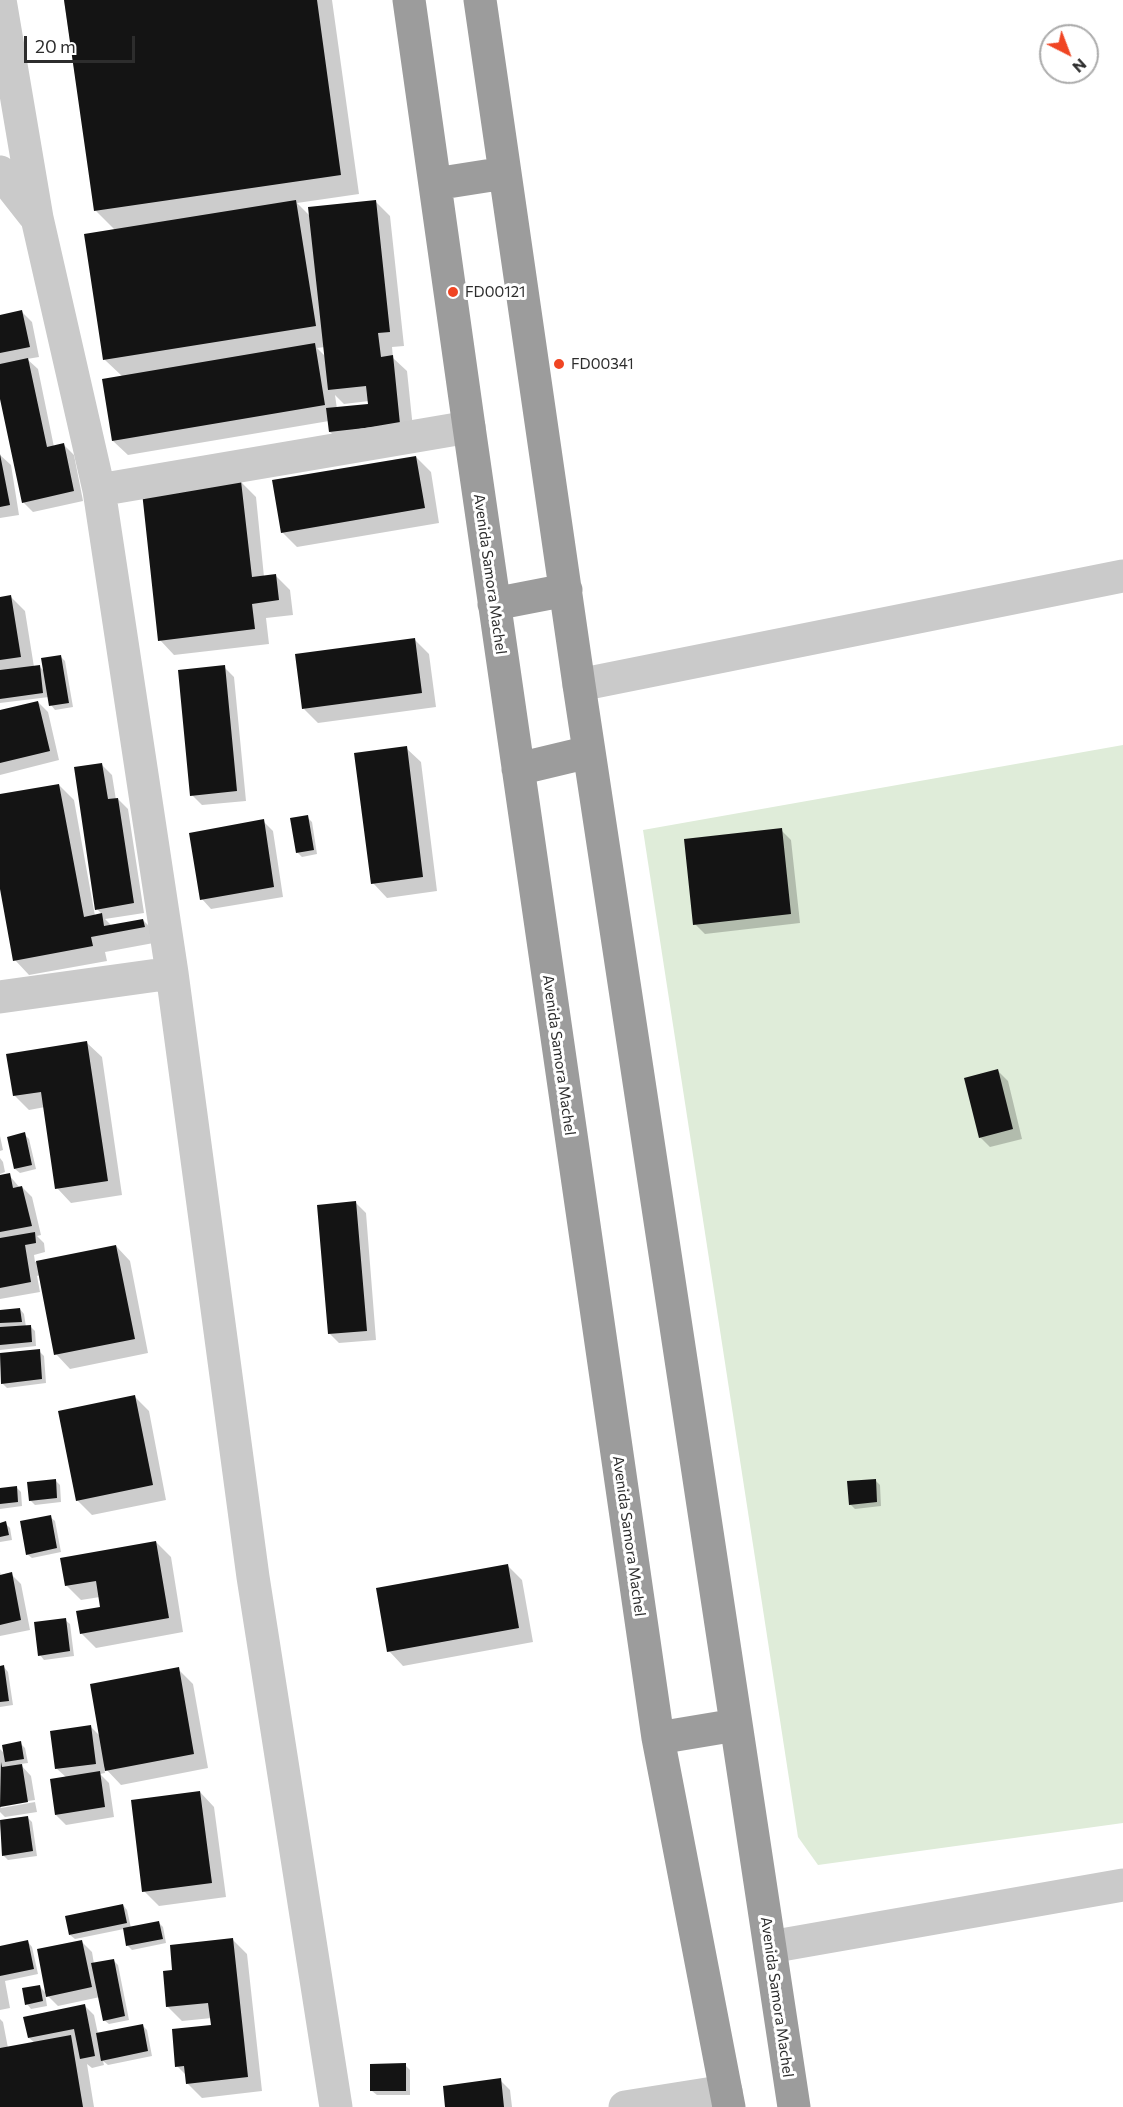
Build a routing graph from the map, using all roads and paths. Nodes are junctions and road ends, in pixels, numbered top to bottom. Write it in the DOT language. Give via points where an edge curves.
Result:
graph roads {
  1 [pos="0,0"];
  2 [pos="409,0"];
  3 [pos="480,0"];
  4 [pos="4,40"];
  5 [pos="0,172"];
  6 [pos="505,173"];
  7 [pos="435,184"];
  8 [pos="37,218"];
  9 [pos="469,428"];
  10 [pos="99,490"];
  11 [pos="1123,576"];
  12 [pos="566,590"];
  13 [pos="494,604"];
  14 [pos="579,685"];
  15 [pos="590,752"];
  16 [pos="518,769"];
  17 [pos="172,974"];
  18 [pos="0,997"];
  19 [pos="736,1725"];
  20 [pos="658,1738"];
  21 [pos="1123,1886"];
  22 [pos="770,1947"];
  23 [pos="728,2099"];
  24 [pos="336,2107"];
  25 [pos="626,2107"];
  26 [pos="794,2107"];
  1 -- 4 [label="street"];
  2 -- 7 [label="highway, Avenida Samora Machel"];
  3 -- 6 [label="highway, Avenida Samora Machel"];
  4 -- 8 [label="street"];
  5 -- 8 [label="street"];
  6 -- 7 [label="highway"];
  6 -- 12 [label="highway, Avenida Samora Machel"];
  7 -- 9 [label="highway, Avenida Samora Machel"];
  8 -- 10 [label="street"];
  9 -- 10 [label="street"];
  9 -- 13 [label="highway, Avenida Samora Machel"];
  10 -- 17 [label="street"];
  11 -- 14 [label="street"];
  12 -- 13 [label="highway"];
  12 -- 14 [label="highway, Avenida Samora Machel"];
  13 -- 16 [label="highway, Avenida Samora Machel"];
  14 -- 15 [label="highway, Avenida Samora Machel"];
  15 -- 16 [label="highway"];
  15 -- 19 [label="highway, Avenida Samora Machel"];
  16 -- 20 [label="highway, Avenida Samora Machel"];
  17 -- 18 [label="street"];
  17 -- 24 [label="street" via="253,1576"];
  19 -- 20 [label="highway"];
  19 -- 22 [label="highway, Avenida Samora Machel"];
  20 -- 23 [label="highway, Avenida Samora Machel"];
  21 -- 22 [label="street"];
  22 -- 26 [label="highway, Avenida Samora Machel"];
  23 -- 25 [label="street"];
}
